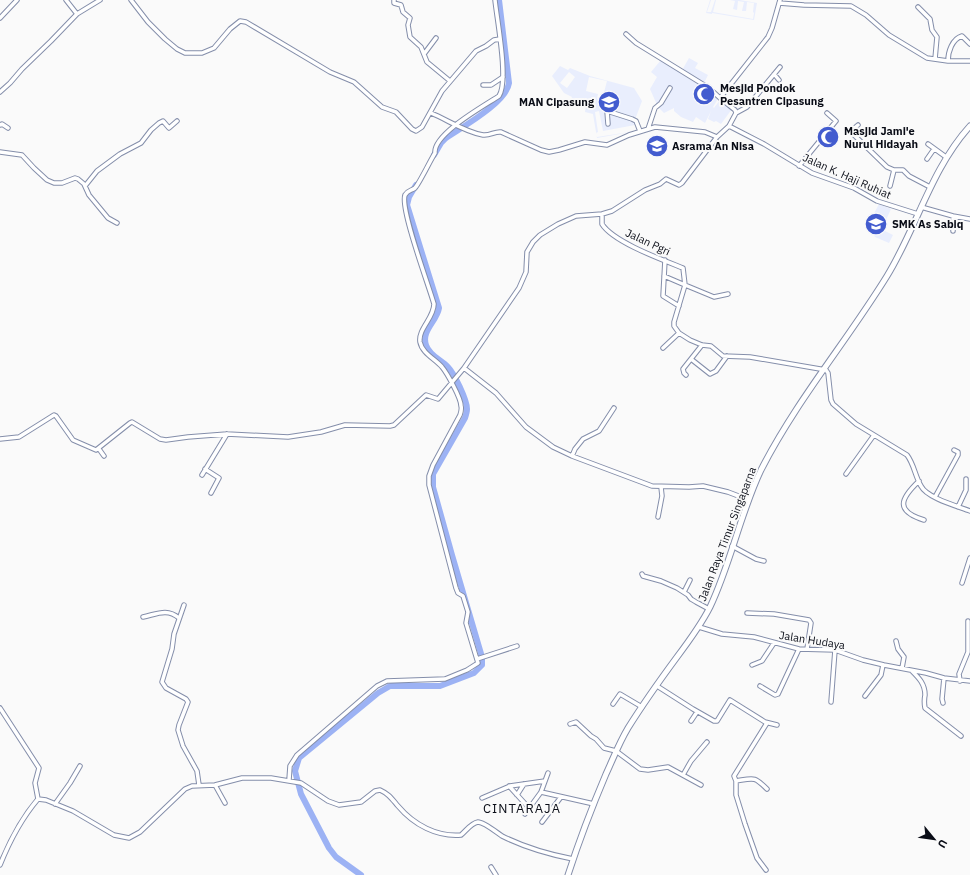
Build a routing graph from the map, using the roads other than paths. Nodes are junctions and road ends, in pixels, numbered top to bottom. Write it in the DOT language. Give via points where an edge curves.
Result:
graph roads {
  1 [pos="17,0"];
  2 [pos="66,0"];
  3 [pos="100,0"];
  4 [pos="132,0"];
  5 [pos="394,0"];
  6 [pos="495,0"];
  7 [pos="780,2"];
  8 [pos="918,7"];
  9 [pos="77,14"];
  10 [pos="0,18"];
  11 [pos="626,34"];
  12 [pos="436,38"];
  13 [pos="500,39"];
  14 [pos="970,44"];
  15 [pos="424,54"];
  16 [pos="935,59"];
  17 [pos="948,61"];
  18 [pos="970,61"];
  19 [pos="780,67"];
  20 [pos="774,74"];
  21 [pos="503,77"];
  22 [pos="779,80"];
  23 [pos="450,81"];
  24 [pos="482,85"];
  25 [pos="670,88"];
  26 [pos="0,92"];
  27 [pos="610,96"];
  28 [pos="720,98"];
  29 [pos="607,111"];
  30 [pos="431,113"];
  31 [pos="736,113"];
  32 [pos="827,113"];
  33 [pos="177,121"];
  34 [pos="608,124"];
  35 [pos="0,125"];
  36 [pos="457,125"];
  37 [pos="858,125"];
  38 [pos="729,126"];
  39 [pos="970,126"];
  40 [pos="8,128"];
  41 [pos="648,129"];
  42 [pos="640,131"];
  43 [pos="717,137"];
  44 [pos="928,144"];
  45 [pos="934,149"];
  46 [pos="0,152"];
  47 [pos="946,157"];
  48 [pos="927,158"];
  49 [pos="799,166"];
  50 [pos="894,170"];
  51 [pos="85,186"];
  52 [pos="890,186"];
  53 [pos="930,187"];
  54 [pos="921,207"];
  55 [pos="602,214"];
  56 [pos="918,214"];
  57 [pos="953,216"];
  58 [pos="970,219"];
  59 [pos="117,223"];
  60 [pos="953,231"];
  61 [pos="665,260"];
  62 [pos="664,276"];
  63 [pos="685,285"];
  64 [pos="728,294"];
  65 [pos="680,306"];
  66 [pos="679,333"];
  67 [pos="702,345"];
  68 [pos="663,348"];
  69 [pos="727,356"];
  70 [pos="691,359"];
  71 [pos="464,368"];
  72 [pos="823,369"];
  73 [pos="686,375"];
  74 [pos="452,383"];
  75 [pos="614,408"];
  76 [pos="227,434"];
  77 [pos="874,435"];
  78 [pos="0,439"];
  79 [pos="99,449"];
  80 [pos="954,450"];
  81 [pos="104,456"];
  82 [pos="572,456"];
  83 [pos="205,469"];
  84 [pos="846,474"];
  85 [pos="202,475"];
  86 [pos="966,480"];
  87 [pos="919,481"];
  88 [pos="661,487"];
  89 [pos="211,493"];
  90 [pos="935,497"];
  91 [pos="749,500"];
  92 [pos="958,507"];
  93 [pos="970,512"];
  94 [pos="658,517"];
  95 [pos="924,520"];
  96 [pos="732,546"];
  97 [pos="970,558"];
  98 [pos="764,561"];
  99 [pos="642,574"];
  100 [pos="690,580"];
  101 [pos="962,583"];
  102 [pos="684,592"];
  103 [pos="184,606"];
  104 [pos="709,609"];
  105 [pos="747,613"];
  106 [pos="143,617"];
  107 [pos="179,618"];
  108 [pos="968,621"];
  109 [pos="700,626"];
  110 [pos="896,641"];
  111 [pos="774,643"];
  112 [pos="516,646"];
  113 [pos="799,649"];
  114 [pos="807,649"];
  115 [pos="835,650"];
  116 [pos="480,658"];
  117 [pos="752,665"];
  118 [pos="883,665"];
  119 [pos="902,668"];
  120 [pos="911,670"];
  121 [pos="944,678"];
  122 [pos="960,681"];
  123 [pos="970,681"];
  124 [pos="657,686"];
  125 [pos="760,686"];
  126 [pos="865,696"];
  127 [pos="831,702"];
  128 [pos="943,703"];
  129 [pos="613,704"];
  130 [pos="642,707"];
  131 [pos="0,708"];
  132 [pos="696,712"];
  133 [pos="691,721"];
  134 [pos="767,723"];
  135 [pos="570,724"];
  136 [pos="777,725"];
  137 [pos="961,736"];
  138 [pos="707,742"];
  139 [pos="616,752"];
  140 [pos="80,766"];
  141 [pos="548,773"];
  142 [pos="683,775"];
  143 [pos="290,781"];
  144 [pos="545,781"];
  145 [pos="736,781"];
  146 [pos="524,784"];
  147 [pos="199,785"];
  148 [pos="215,785"];
  149 [pos="701,785"];
  150 [pos="509,786"];
  151 [pos="768,789"];
  152 [pos="540,792"];
  153 [pos="517,796"];
  154 [pos="561,797"];
  155 [pos="482,798"];
  156 [pos="38,799"];
  157 [pos="225,803"];
  158 [pos="55,804"];
  159 [pos="594,804"];
  160 [pos="529,808"];
  161 [pos="525,814"];
  162 [pos="542,822"];
  163 [pos="2,855"];
  164 [pos="573,859"];
  165 [pos="0,864"];
  166 [pos="491,868"];
  167 [pos="766,870"];
  168 [pos="496,875"];
  169 [pos="568,875"];
  1 -- 10 [label="street"];
  2 -- 9 [label="street"];
  3 -- 9 [label="street"];
  4 -- 30 [label="street" via="150,23 181,52 202,53 210,50 232,27 244,21 330,72 354,82 382,107 396,112 414,130 419,130"];
  5 -- 15 [label="street" via="410,18 410,37 420,45"];
  6 -- 13 [label="street"];
  7 -- 16 [label="street" via="851,6 907,47 927,58"];
  7 -- 28 [label="street" via="768,37"];
  8 -- 16 [label="street" via="930,19 932,30 937,37"];
  9 -- 26 [label="street"];
  11 -- 28 [label="street" via="636,43 709,88"];
  12 -- 15 [label="street"];
  13 -- 21 [label="street"];
  13 -- 23 [label="street" via="476,51"];
  14 -- 17 [label="street" via="962,36 958,37 950,48"];
  15 -- 23 [label="street" via="427,62"];
  16 -- 17 [label="street"];
  17 -- 18 [label="street"];
  19 -- 20 [label="street"];
  20 -- 22 [label="street"];
  20 -- 31 [label="street" via="747,107"];
  21 -- 24 [label="street" via="491,85"];
  21 -- 36 [label="street" via="499,96"];
  23 -- 30 [label="street"];
  25 -- 41 [label="street" via="655,108"];
  27 -- 29 [label="street"];
  28 -- 31 [label="street"];
  29 -- 34 [label="street"];
  29 -- 42 [label="street" via="636,121"];
  30 -- 36 [label="street"];
  31 -- 38 [label="street"];
  32 -- 49 [label="street" via="836,121"];
  33 -- 51 [label="street" via="169,128 163,121 159,123 141,143 97,171"];
  35 -- 40 [label="street"];
  36 -- 42 [label="street" via="485,135 499,131 549,152 585,142 607,145"];
  36 -- 74 [label="street" via="440,139 415,188 406,193 404,203 434,304 433,314 420,336 420,343 424,351 441,366"];
  37 -- 50 [label="street" via="852,130 853,134 881,163"];
  38 -- 43 [label="street"];
  38 -- 49 [label="street, Jalan K. Haji Ruhiat"];
  39 -- 47 [label="main road, Jalan Raya Timur Singaparna"];
  41 -- 42 [label="street"];
  41 -- 43 [label="street" via="659,127 704,132"];
  43 -- 55 [label="street" via="682,183 679,185 666,179 612,211"];
  44 -- 45 [label="street"];
  45 -- 47 [label="street"];
  45 -- 48 [label="street"];
  46 -- 51 [label="street" via="21,154 51,182 62,183 76,178"];
  47 -- 53 [label="main road, Jalan Raya Timur Singaparna"];
  49 -- 56 [label="street, Jalan K. Haji Ruhiat" via="826,179 854,188 877,201"];
  50 -- 52 [label="street"];
  50 -- 53 [label="street" via="903,170"];
  51 -- 59 [label="street" via="108,218"];
  53 -- 54 [label="main road, Jalan Raya Timur Singaparna"];
  54 -- 56 [label="main road, Jalan Raya Timur Singaparna"];
  54 -- 57 [label="street"];
  55 -- 61 [label="street, Jalan Pgri" via="602,224 613,236"];
  55 -- 71 [label="street" via="576,216 540,235 533,242 527,252 525,277"];
  56 -- 72 [label="main road, Jalan Raya Timur Singaparna" via="888,276"];
  57 -- 58 [label="street"];
  57 -- 60 [label="street"];
  61 -- 62 [label="street"];
  61 -- 63 [label="street, Jalan Pgri" via="684,268"];
  62 -- 63 [label="street"];
  62 -- 65 [label="street" via="664,296"];
  63 -- 64 [label="street" via="714,297"];
  63 -- 65 [label="street"];
  65 -- 66 [label="street" via="674,322 674,328"];
  66 -- 67 [label="street"];
  66 -- 68 [label="street"];
  67 -- 69 [label="street" via="711,346 721,355"];
  67 -- 70 [label="street"];
  69 -- 70 [label="street" via="716,371 710,374"];
  69 -- 72 [label="street" via="750,356"];
  70 -- 73 [label="street" via="683,369"];
  71 -- 74 [label="street"];
  71 -- 82 [label="street" via="496,393 539,438"];
  72 -- 77 [label="street" via="828,374 833,404"];
  72 -- 91 [label="main road, Jalan Raya Timur Singaparna" via="776,443 760,472"];
  74 -- 76 [label="street" via="438,399 426,396 390,426 345,425 288,437"];
  74 -- 116 [label="street" via="462,411 433,465 429,485 458,593 463,596 468,612 466,623"];
  75 -- 82 [label="street" via="599,431 584,439"];
  76 -- 79 [label="street" via="163,440 132,422"];
  76 -- 83 [label="street"];
  77 -- 84 [label="street"];
  77 -- 87 [label="street" via="910,459"];
  78 -- 79 [label="street" via="19,437 54,415 73,440"];
  79 -- 81 [label="street"];
  80 -- 90 [label="street" via="958,455"];
  82 -- 88 [label="street"];
  83 -- 85 [label="street"];
  83 -- 89 [label="street" via="219,478"];
  86 -- 92 [label="street" via="966,490"];
  87 -- 90 [label="street" via="928,494"];
  87 -- 95 [label="street" via="908,491 904,504 909,514"];
  88 -- 91 [label="street" via="703,486"];
  88 -- 94 [label="street" via="662,499"];
  90 -- 92 [label="street"];
  91 -- 96 [label="main road, Jalan Raya Timur Singaparna"];
  92 -- 93 [label="street"];
  96 -- 98 [label="street"];
  96 -- 104 [label="main road, Jalan Raya Timur Singaparna"];
  97 -- 101 [label="street"];
  99 -- 102 [label="street"];
  100 -- 102 [label="street"];
  102 -- 104 [label="street"];
  103 -- 107 [label="street"];
  104 -- 109 [label="main road, Jalan Raya Timur Singaparna"];
  105 -- 114 [label="street" via="774,614 809,620 811,630"];
  106 -- 107 [label="street" via="167,612"];
  107 -- 147 [label="street" via="162,682 166,688 188,702 178,730 183,746 197,771"];
  108 -- 122 [label="street" via="968,652 959,674"];
  109 -- 111 [label="street, Jalan Hudaya" via="722,634 754,637"];
  109 -- 124 [label="main road, Jalan Raya Timur Singaparna"];
  110 -- 119 [label="street" via="904,657"];
  111 -- 113 [label="street, Jalan Hudaya"];
  111 -- 117 [label="street" via="762,661"];
  112 -- 116 [label="street"];
  113 -- 114 [label="street, Jalan Hudaya"];
  113 -- 125 [label="street" via="778,694 775,695"];
  114 -- 115 [label="street, Jalan Hudaya"];
  115 -- 118 [label="street, Jalan Hudaya"];
  115 -- 127 [label="street"];
  116 -- 143 [label="street" via="474,667 445,679 387,681 377,686 297,755 290,766"];
  118 -- 119 [label="street, Jalan Hudaya"];
  118 -- 126 [label="street" via="881,675"];
  119 -- 120 [label="street, Jalan Hudaya"];
  120 -- 121 [label="street, Jalan Hudaya"];
  120 -- 137 [label="street" via="923,683 926,708"];
  121 -- 122 [label="street, Jalan Hudaya"];
  121 -- 128 [label="street"];
  122 -- 123 [label="street, Jalan Hudaya"];
  124 -- 130 [label="main road, Jalan Raya Timur Singaparna"];
  124 -- 132 [label="street"];
  129 -- 130 [label="street" via="620,694"];
  130 -- 139 [label="main road, Jalan Raya Timur Singaparna"];
  131 -- 156 [label="street" via="40,768 35,783"];
  132 -- 133 [label="street"];
  132 -- 134 [label="street" via="716,721 730,700"];
  134 -- 136 [label="street"];
  134 -- 145 [label="street" via="736,772"];
  135 -- 139 [label="street" via="576,722 604,748"];
  138 -- 142 [label="street"];
  139 -- 142 [label="street" via="640,769 668,767"];
  139 -- 159 [label="main road, Jalan Raya Timur Singaparna"];
  140 -- 158 [label="street"];
  141 -- 144 [label="street"];
  142 -- 149 [label="street"];
  143 -- 148 [label="street" via="255,777"];
  143 -- 164 [label="street" via="301,783 328,801 340,805 361,802 380,790 428,830 461,836 477,822 530,849"];
  144 -- 146 [label="street"];
  144 -- 152 [label="street"];
  145 -- 151 [label="street" via="752,778"];
  145 -- 167 [label="street" via="736,795 745,824 757,858"];
  146 -- 150 [label="street"];
  146 -- 153 [label="street"];
  147 -- 148 [label="street"];
  147 -- 158 [label="street" via="185,789 140,832 129,838 114,835 73,811"];
  148 -- 157 [label="street"];
  150 -- 153 [label="street"];
  150 -- 155 [label="street"];
  152 -- 154 [label="street"];
  152 -- 160 [label="street"];
  153 -- 160 [label="street"];
  154 -- 159 [label="street"];
  154 -- 162 [label="street"];
  156 -- 158 [label="street"];
  156 -- 163 [label="street" via="22,819"];
  159 -- 164 [label="main road, Jalan Raya Timur Singaparna"];
  160 -- 161 [label="street"];
  163 -- 165 [label="street"];
  164 -- 169 [label="main road, Jalan Raya Timur Singaparna"];
  166 -- 168 [label="street"];
}
